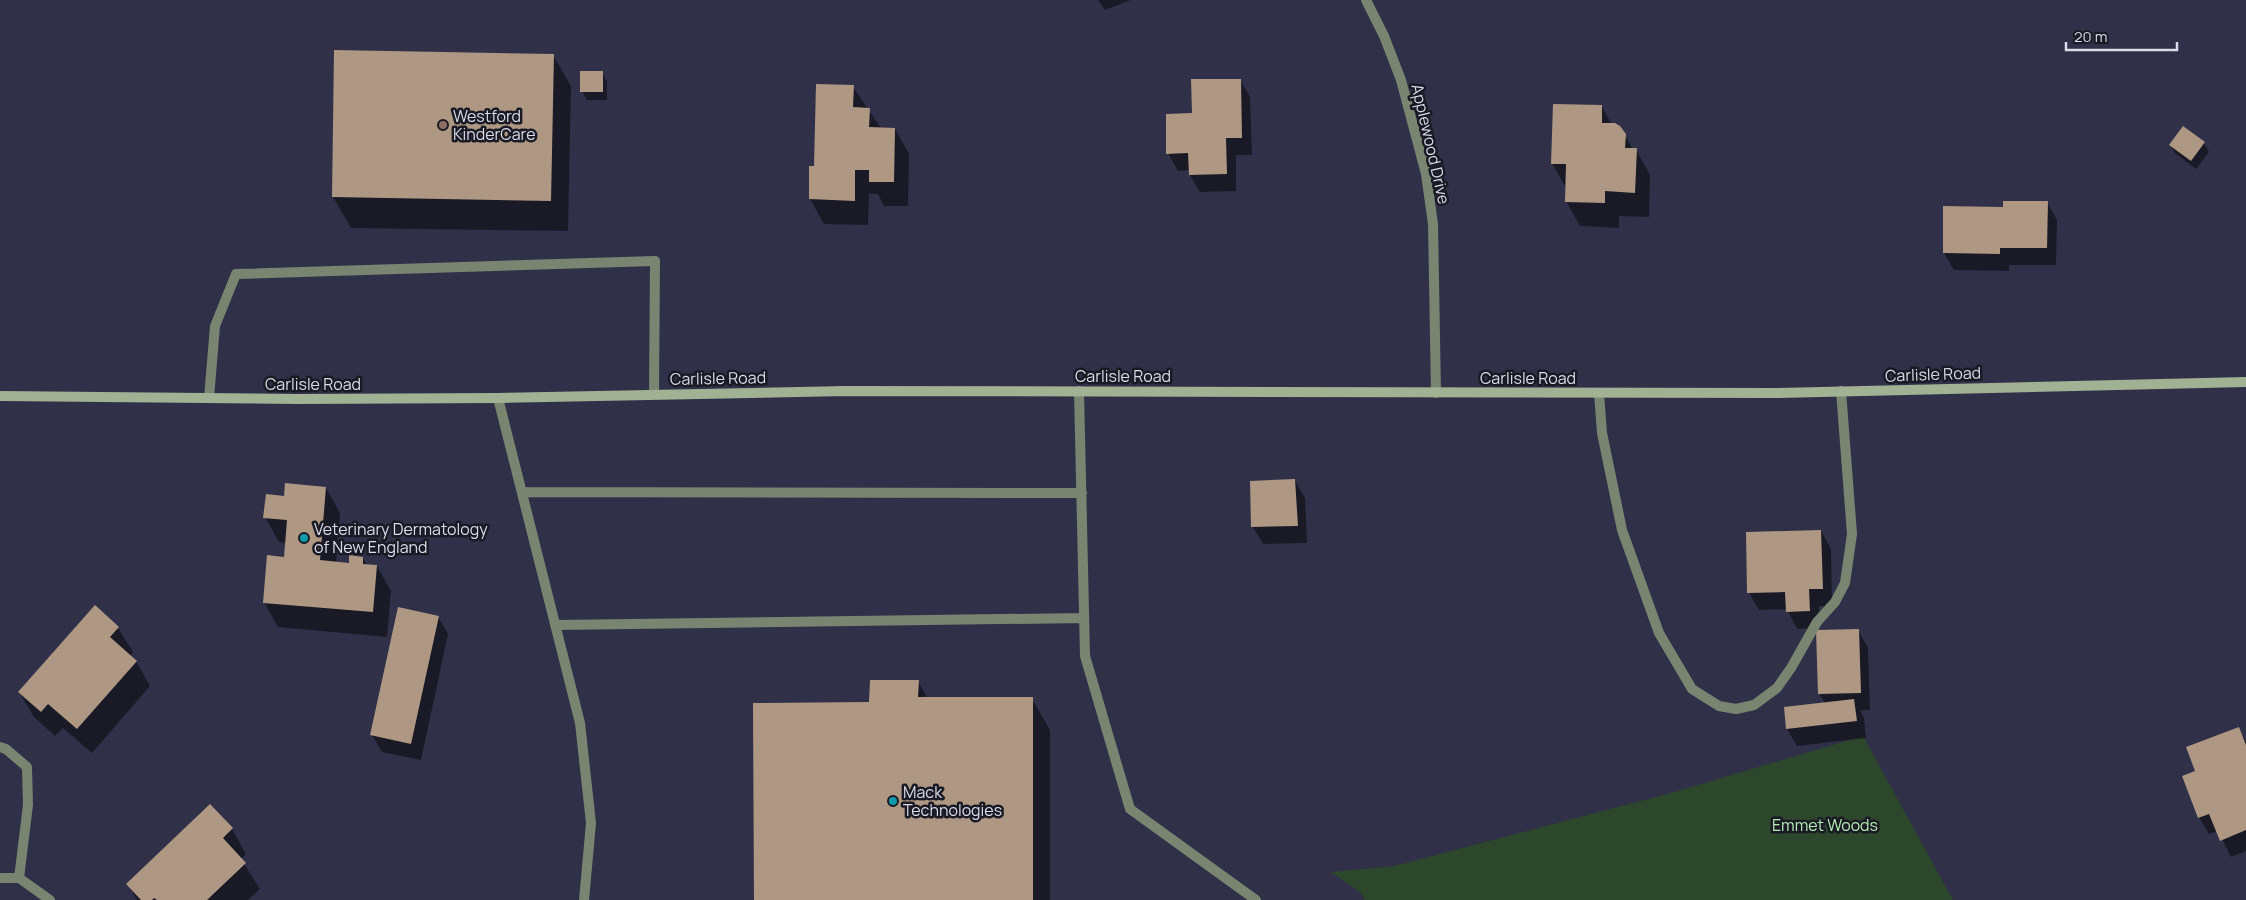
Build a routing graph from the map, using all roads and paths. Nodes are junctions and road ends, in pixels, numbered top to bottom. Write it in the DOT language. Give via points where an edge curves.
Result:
graph roads {
  1 [pos="1366,0"];
  2 [pos="2246,382"];
  3 [pos="1079,390"];
  4 [pos="1841,391"];
  5 [pos="1436,393"];
  6 [pos="1599,393"];
  7 [pos="654,394"];
  8 [pos="0,396"];
  9 [pos="209,398"];
  10 [pos="498,398"];
  11 [pos="522,492"];
  12 [pos="1082,493"];
  13 [pos="1084,618"];
  14 [pos="555,624"];
  15 [pos="0,747"];
  16 [pos="0,878"];
  17 [pos="19,878"];
  18 [pos="50,900"];
  19 [pos="584,900"];
  20 [pos="1256,900"];
  1 -- 5 [label="street, Applewood Drive" via="1401,80 1426,174 1433,224"];
  2 -- 4 [label="main road, Carlisle Road"];
  3 -- 5 [label="main road, Carlisle Road"];
  3 -- 7 [label="main road, Carlisle Road"];
  3 -- 12 [label="street"];
  4 -- 6 [label="main road, Carlisle Road"];
  4 -- 6 [label="street" via="1852,534 1845,583 1777,688 1754,705 1736,709 1719,706 1692,689 1660,634 1622,530 1602,433"];
  5 -- 6 [label="main road, Carlisle Road"];
  7 -- 9 [label="street" via="655,261 236,274 215,326"];
  7 -- 10 [label="main road, Carlisle Road"];
  8 -- 9 [label="main road, Carlisle Road"];
  9 -- 10 [label="main road, Carlisle Road"];
  10 -- 11 [label="street"];
  11 -- 12 [label="street"];
  11 -- 14 [label="street"];
  12 -- 13 [label="street"];
  13 -- 14 [label="street"];
  13 -- 20 [label="street" via="1085,656 1130,808"];
  14 -- 19 [label="street" via="580,723 590,814"];
  15 -- 17 [label="street" via="27,766 28,804"];
  16 -- 17 [label="street"];
  17 -- 18 [label="street"];
}
